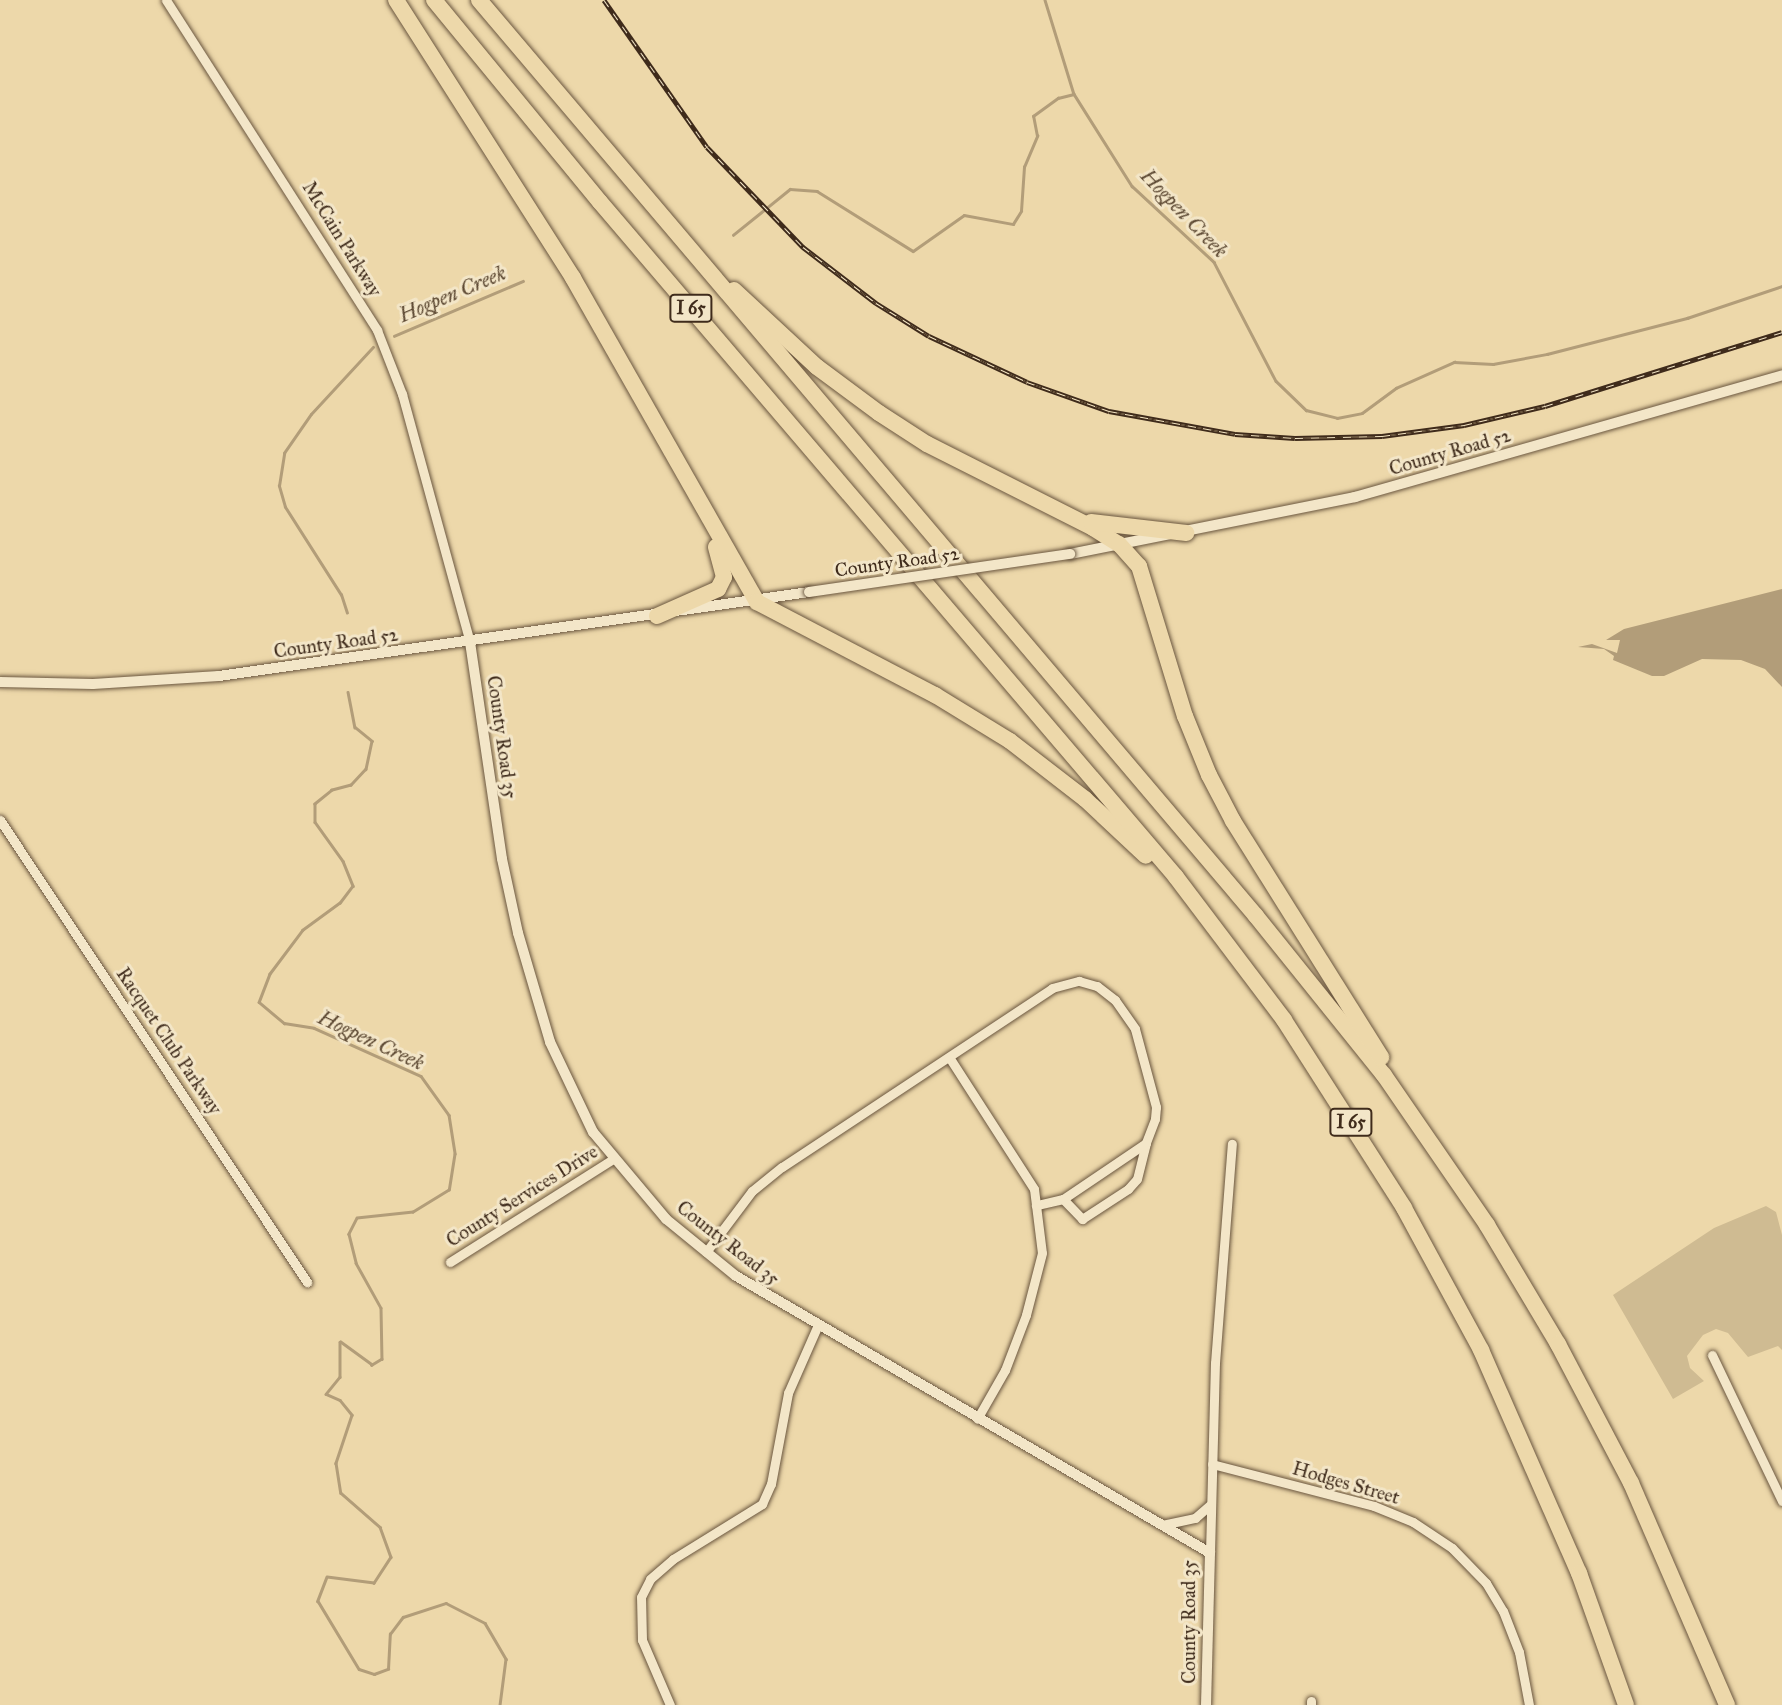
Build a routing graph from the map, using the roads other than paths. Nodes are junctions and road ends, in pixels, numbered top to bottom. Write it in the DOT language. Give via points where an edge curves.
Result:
graph roads {
  1 [pos="166,0"];
  2 [pos="396,0"];
  3 [pos="434,0"];
  4 [pos="479,0"];
  5 [pos="653,209"];
  6 [pos="1782,375"];
  7 [pos="672,456"];
  8 [pos="1073,517"];
  9 [pos="1186,533"];
  10 [pos="1119,544"];
  11 [pos="757,602"];
  12 [pos="657,616"];
  13 [pos="470,642"];
  14 [pos="0,682"];
  15 [pos="0,820"];
  16 [pos="1233,950"];
  17 [pos="949,1057"];
  18 [pos="1146,1143"];
  19 [pos="1232,1144"];
  20 [pos="613,1159"];
  21 [pos="1063,1199"];
  22 [pos="1036,1205"];
  23 [pos="1478,1212"];
  24 [pos="706,1252"];
  25 [pos="450,1262"];
  26 [pos="307,1282"];
  27 [pos="817,1327"];
  28 [pos="1712,1355"];
  29 [pos="977,1419"];
  30 [pos="1212,1464"];
  31 [pos="1782,1501"];
  32 [pos="1211,1504"];
  33 [pos="1160,1525"];
  34 [pos="1210,1553"];
  35 [pos="670,1705"];
  36 [pos="1206,1705"];
  37 [pos="1529,1705"];
  38 [pos="1626,1705"];
  39 [pos="1727,1705"];
  1 -- 13 [label="street, McCain Parkway" via="377,330 402,394"];
  2 -- 7 [label="highway" via="573,278"];
  3 -- 16 [label="highway, I 65" via="600,202 1141,835"];
  4 -- 5 [label="highway, I 65"];
  5 -- 8 [label="highway" via="769,324 856,397 927,444"];
  5 -- 23 [label="highway, I 65" via="1316,987"];
  6 -- 9 [label="street, County Road 52" via="1355,497"];
  7 -- 11 [label="highway"];
  7 -- 12 [label="highway" via="721,556 724,576 718,589"];
  8 -- 9 [label="highway" via="1130,529"];
  8 -- 10 [label="highway"];
  9 -- 10 [label="street, County Road 52"];
  10 -- 11 [label="street, County Road 52, bridge"];
  10 -- 23 [label="highway" via="1139,566 1185,716 1233,821"];
  11 -- 12 [label="street, County Road 52"];
  11 -- 16 [label="highway" via="935,695 1028,753 1139,848"];
  12 -- 13 [label="street, County Road 52"];
  13 -- 14 [label="street, County Road 52" via="205,677 93,684"];
  13 -- 20 [label="street, County Road 35" via="502,859 533,988 567,1085"];
  15 -- 26 [label="street, Racquet Club Parkway"];
  16 -- 38 [label="highway, I 65" via="1326,1082 1452,1296 1543,1487"];
  17 -- 18 [label="street" via="1063,983 1097,986 1115,1000 1135,1030 1141,1049 1156,1107"];
  17 -- 22 [label="street" via="1034,1189"];
  17 -- 24 [label="street" via="752,1191"];
  18 -- 21 [label="street"];
  18 -- 21 [label="street" via="1137,1179 1128,1189 1082,1219"];
  19 -- 30 [label="street"];
  20 -- 24 [label="street, County Road 35" via="666,1219"];
  20 -- 25 [label="street, County Services Drive"];
  21 -- 22 [label="street"];
  22 -- 29 [label="street" via="1042,1253 1026,1315 1004,1370"];
  23 -- 39 [label="highway, I 65" via="1558,1344 1631,1483"];
  24 -- 27 [label="street, County Road 35"];
  27 -- 29 [label="street, County Road 35"];
  27 -- 35 [label="street" via="788,1393 771,1484 762,1504 673,1559 650,1579 641,1597 642,1640"];
  28 -- 31 [label="street"];
  29 -- 33 [label="street, County Road 35"];
  30 -- 32 [label="street"];
  30 -- 37 [label="street, Hodges Street" via="1374,1506 1413,1522 1452,1548 1486,1583 1503,1611 1519,1652"];
  32 -- 33 [label="street" via="1187,1522"];
  32 -- 34 [label="street"];
  33 -- 34 [label="street, County Road 35"];
  34 -- 36 [label="street, County Road 35"];
}
